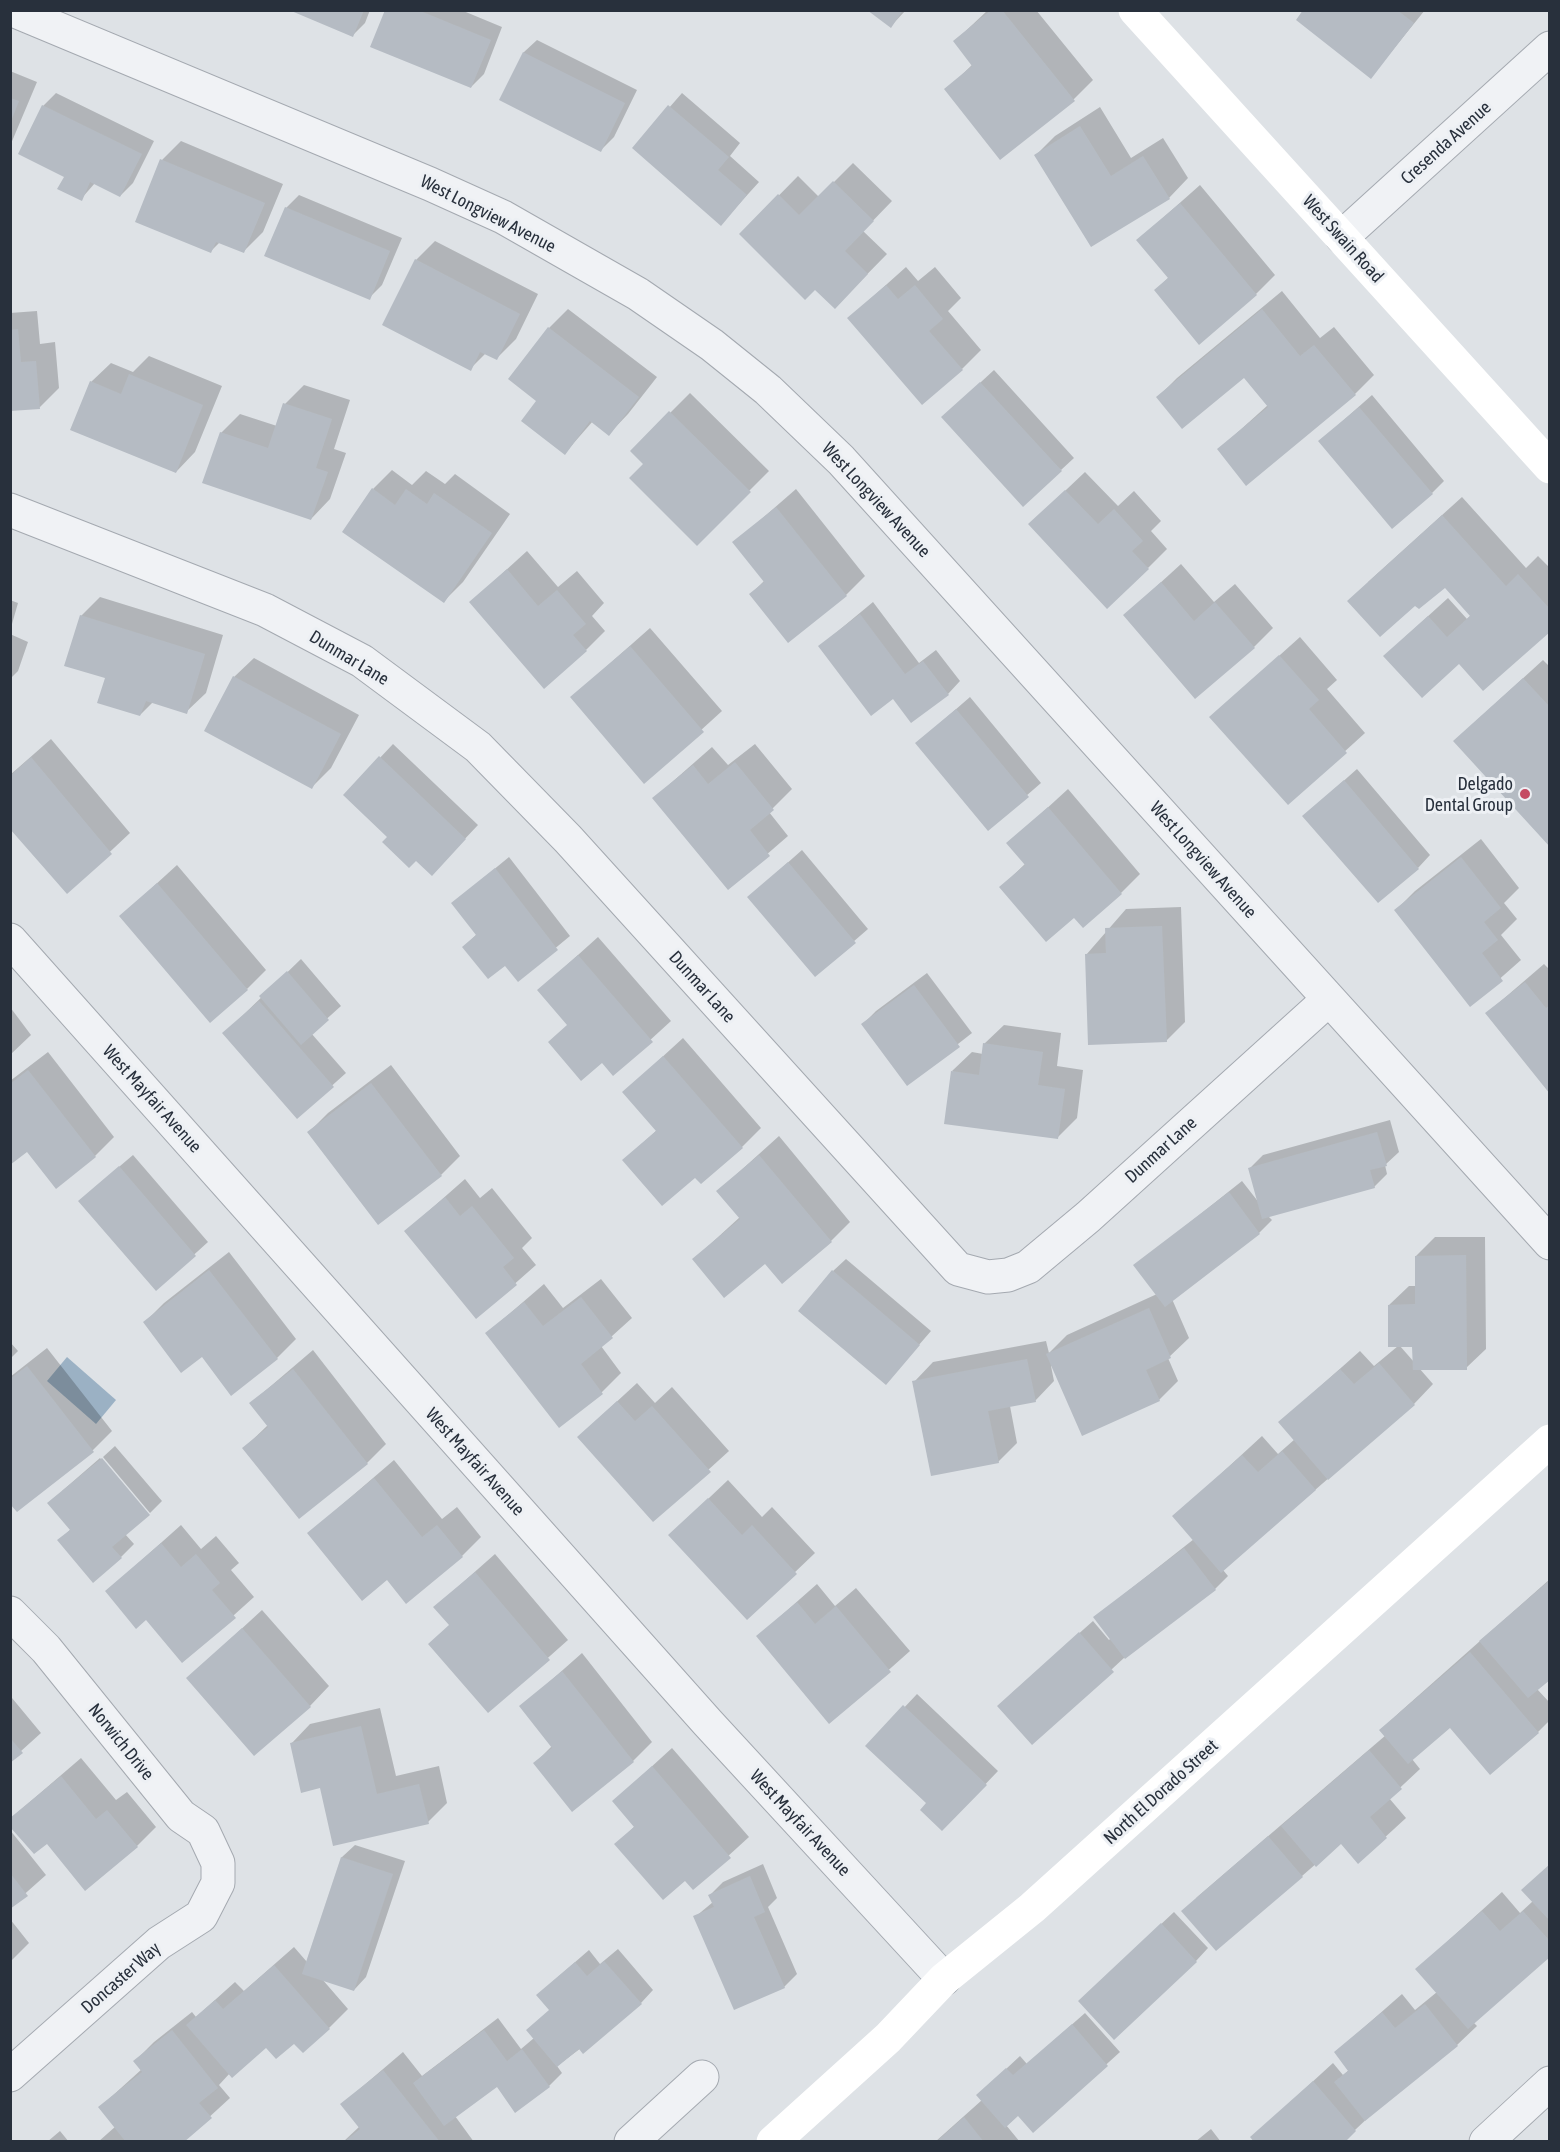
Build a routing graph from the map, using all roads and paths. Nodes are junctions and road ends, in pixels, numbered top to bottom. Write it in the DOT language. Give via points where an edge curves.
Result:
graph roads {
  1 [pos="14,10"];
  2 [pos="1136,10"];
  3 [pos="1550,48"];
  4 [pos="1342,237"];
  5 [pos="1550,467"];
  6 [pos="10,510"];
  7 [pos="10,940"];
  8 [pos="1329,999"];
  9 [pos="1550,1243"];
  10 [pos="1550,1441"];
  11 [pos="10,1613"];
  12 [pos="218,1875"];
  13 [pos="944,1979"];
  14 [pos="10,2075"];
  15 [pos="702,2077"];
  16 [pos="1550,2083"];
  17 [pos="631,2142"];
  18 [pos="773,2142"];
  19 [pos="1486,2142"];
  1 -- 8 [label="street, West Longview Avenue" via="502,217 638,294 712,345 768,390 841,460"];
  2 -- 4 [label="main road, West Swain Road"];
  3 -- 4 [label="street, Cresenda Avenue"];
  4 -- 5 [label="main road, West Swain Road"];
  6 -- 8 [label="street, Dunmar Lane" via="265,610 362,661 478,747 568,838 958,1269 988,1277 1028,1267"];
  7 -- 13 [label="street, West Mayfair Avenue" via="708,1723"];
  8 -- 9 [label="street, West Longview Avenue"];
  10 -- 13 [label="main road, North El Dorado Street" via="1032,1908"];
  11 -- 12 [label="street, Norwich Drive" via="46,1649 181,1816 203,1831 218,1863"];
  12 -- 14 [label="street, Doncaster Way" via="214,1895 201,1916 159,1943"];
  13 -- 18 [label="main road, North El Dorado Street" via="888,2038"];
  15 -- 17 [label="street"];
  16 -- 19 [label="street"];
}
